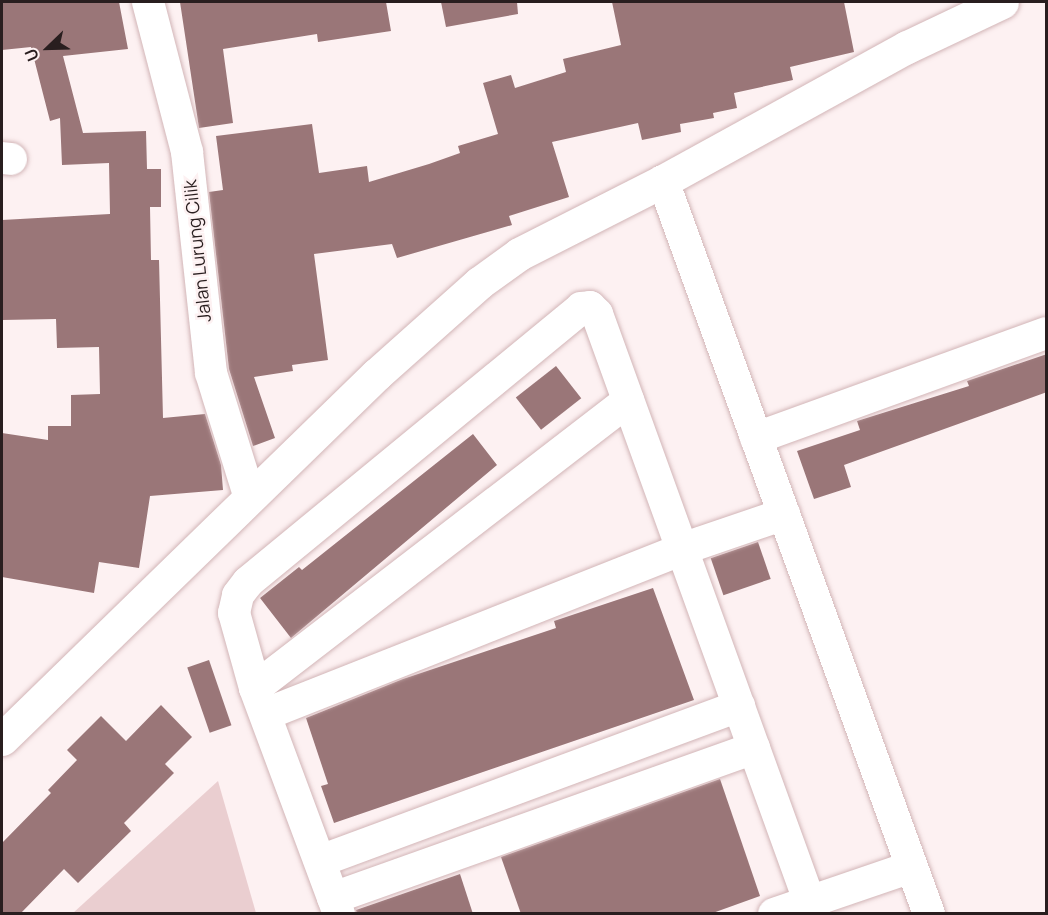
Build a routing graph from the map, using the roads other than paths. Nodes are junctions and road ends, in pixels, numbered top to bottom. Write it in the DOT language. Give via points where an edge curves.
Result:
graph roads {
  1 [pos="148,2"];
  2 [pos="1002,2"];
  3 [pos="663,181"];
  4 [pos="1047,333"];
  5 [pos="628,401"];
  6 [pos="756,438"];
  7 [pos="250,498"];
  8 [pos="783,514"];
  9 [pos="682,549"];
  10 [pos="260,701"];
  11 [pos="739,706"];
  12 [pos="2,739"];
  13 [pos="754,748"];
  14 [pos="320,861"];
  15 [pos="911,867"];
  16 [pos="336,906"];
  17 [pos="812,907"];
  18 [pos="774,914"];
  19 [pos="928,914"];
  1 -- 7 [label="street, Jalan Lurung Cilik" via="187,152 211,373"];
  2 -- 3 [label="main road" via="907,47"];
  3 -- 6 [label="street"];
  3 -- 7 [label="main road" via="519,255 479,283 376,375"];
  4 -- 6 [label="street"];
  5 -- 9 [label="street"];
  5 -- 10 [label="street"];
  5 -- 10 [label="street" via="597,314 590,307 581,308 248,582 238,595 234,614"];
  6 -- 8 [label="street"];
  7 -- 12 [label="main road"];
  8 -- 9 [label="street"];
  8 -- 15 [label="street"];
  9 -- 10 [label="street"];
  9 -- 11 [label="street"];
  10 -- 14 [label="street"];
  11 -- 13 [label="street"];
  11 -- 14 [label="street"];
  13 -- 16 [label="street"];
  13 -- 17 [label="street"];
  14 -- 16 [label="street"];
  15 -- 17 [label="street"];
  15 -- 19 [label="street"];
  17 -- 18 [label="street"];
}
